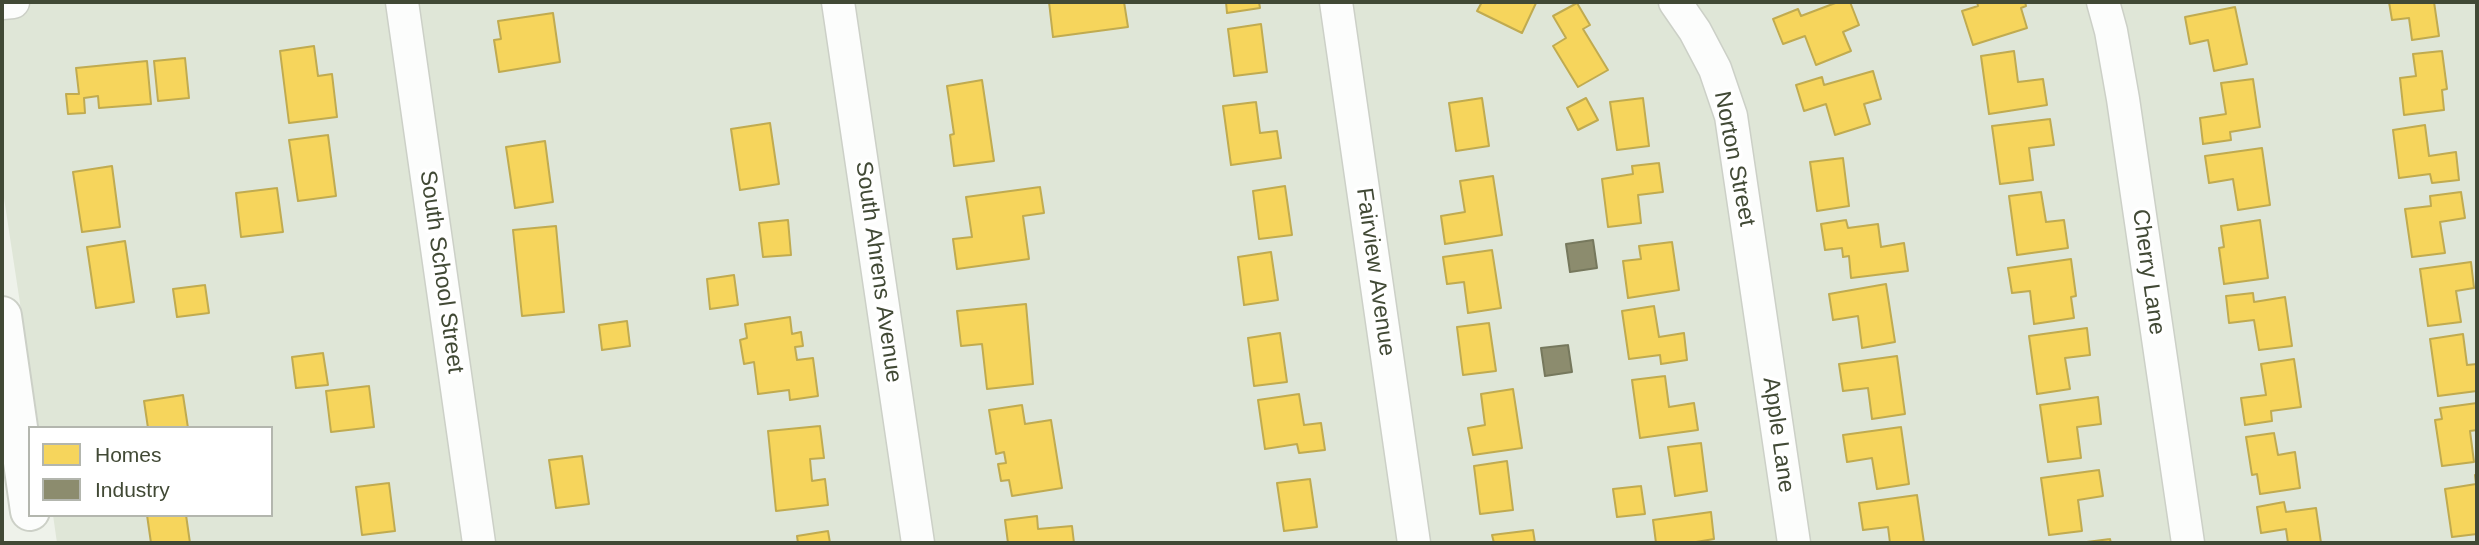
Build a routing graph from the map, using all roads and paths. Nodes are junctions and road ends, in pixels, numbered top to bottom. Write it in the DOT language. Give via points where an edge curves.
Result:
graph roads {
  1 [pos="13,2"];
  2 [pos="402,2"];
  3 [pos="838,2"];
  4 [pos="1336,2"];
  5 [pos="1675,2"];
  6 [pos="2103,2"];
  7 [pos="2,3"];
  8 [pos="2,316"];
  9 [pos="1763,328"];
  10 [pos="28,499"];
  11 [pos="31,517"];
  12 [pos="34,543"];
  13 [pos="480,543"];
  14 [pos="918,543"];
  15 [pos="1414,543"];
  16 [pos="1794,543"];
  17 [pos="2188,543"];
  1 -- 7 [label="street"];
  2 -- 13 [label="street, South School Street"];
  3 -- 14 [label="street, South Ahrens Avenue"];
  4 -- 15 [label="street, Fairview Avenue"];
  5 -- 9 [label="street, Norton Street" via="1715,69 1731,116"];
  6 -- 17 [label="street, Cherry Lane" via="2123,99"];
  8 -- 10 [label="street"];
  9 -- 16 [label="street, Apple Lane"];
  11 -- 12 [label="street"];
}
